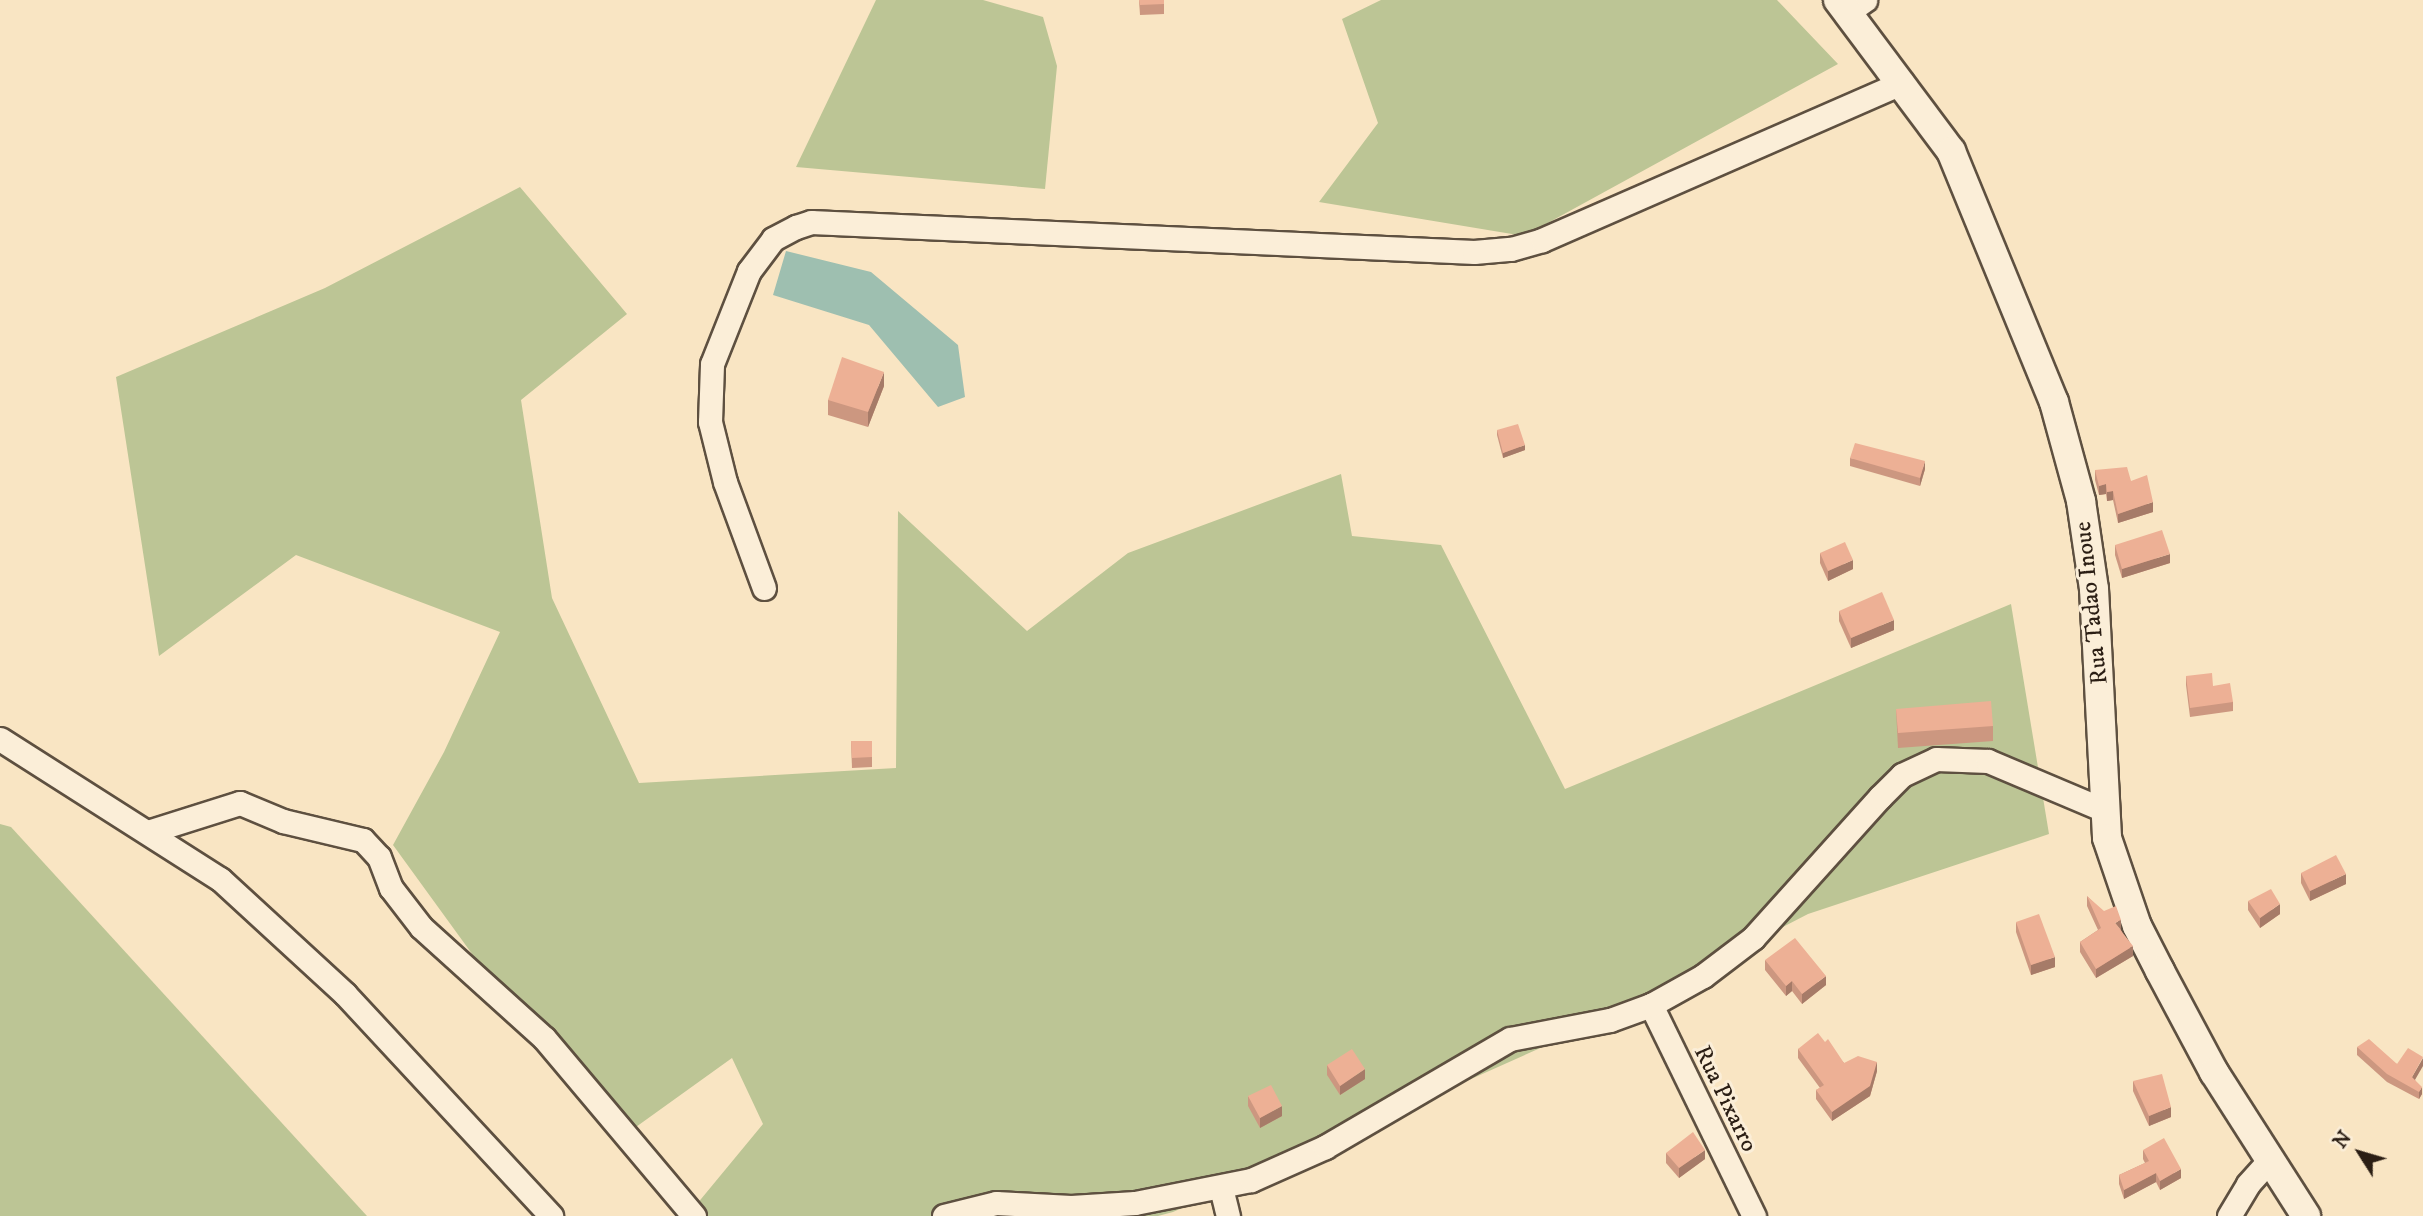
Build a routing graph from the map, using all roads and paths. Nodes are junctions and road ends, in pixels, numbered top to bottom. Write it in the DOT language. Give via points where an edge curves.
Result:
graph roads {
  1 [pos="1850,4"];
  2 [pos="1902,83"];
  3 [pos="764,588"];
  4 [pos="0,739"];
  5 [pos="2105,810"];
  6 [pos="152,831"];
  7 [pos="1651,1005"];
  8 [pos="2269,1161"];
  9 [pos="1221,1188"];
  10 [pos="551,1216"];
  11 [pos="694,1216"];
  12 [pos="944,1216"];
  13 [pos="1228,1216"];
  14 [pos="1754,1216"];
  15 [pos="2229,1216"];
  16 [pos="2306,1216"];
  1 -- 2 [label="street, Rua Tadao Inoue"];
  2 -- 3 [label="street" via="1542,240 1510,249 1474,252 811,222 796,227 773,239 749,271 712,364 710,422 725,482"];
  2 -- 5 [label="street, Rua Tadao Inoue" via="1951,151 2054,402 2070,454 2094,589"];
  4 -- 6 [label="street"];
  5 -- 7 [label="street" via="1988,761 1953,757 1920,765 1902,775 1853,822 1753,938 1703,976"];
  5 -- 8 [label="street, Rua Tadao Inoue" via="2107,838 2137,926 2214,1072"];
  6 -- 10 [label="street" via="220,879 345,994"];
  6 -- 11 [label="street" via="240,803 283,821 363,840 379,857 391,888 421,927 544,1038"];
  7 -- 9 [label="street" via="1610,1020 1510,1039 1298,1161"];
  7 -- 14 [label="street, Rua Pixarro"];
  8 -- 15 [label="street"];
  8 -- 16 [label="street, Rua Tadao Inoue"];
  9 -- 12 [label="street" via="1100,1206 996,1203"];
  9 -- 13 [label="street"];
}
